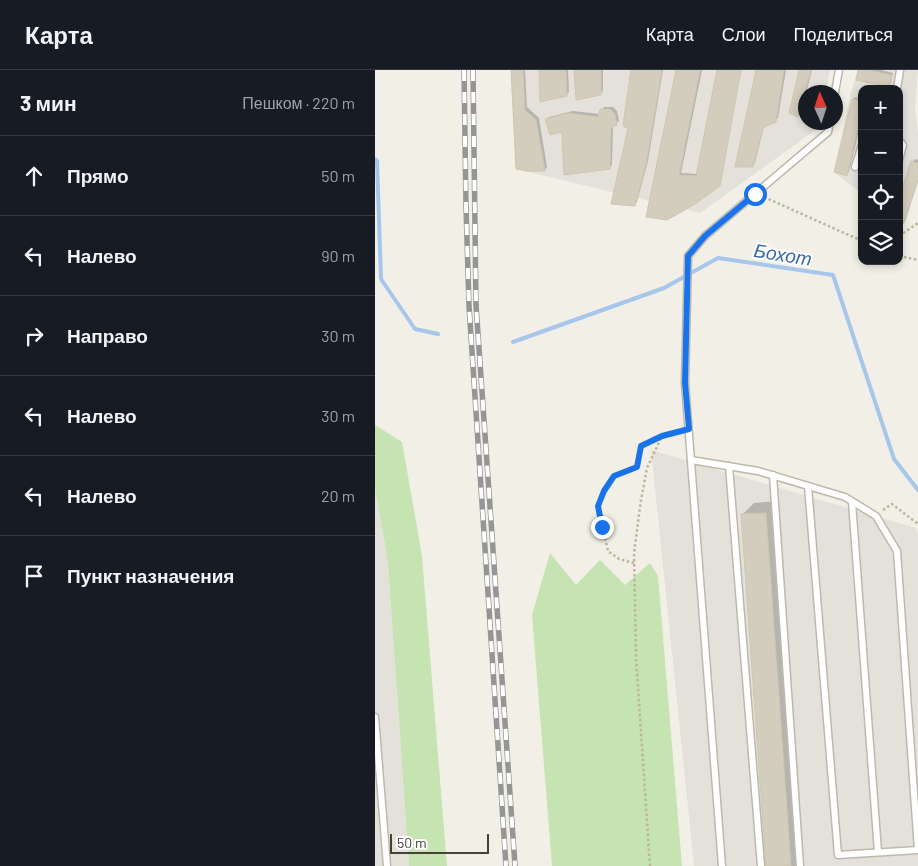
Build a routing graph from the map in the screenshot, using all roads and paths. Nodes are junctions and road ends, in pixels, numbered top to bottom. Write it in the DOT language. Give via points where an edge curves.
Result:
graph roads {
  1 [pos="839,70"];
  2 [pos="900,70"];
  3 [pos="836,85"];
  4 [pos="898,85"];
  5 [pos="828,130"];
  6 [pos="858,158"];
  7 [pos="855,168"];
  8 [pos="755,194"];
  9 [pos="918,223"];
  10 [pos="903,233"];
  11 [pos="858,239"];
  12 [pos="903,257"];
  13 [pos="918,260"];
  14 [pos="689,429"];
  15 [pos="662,436"];
  16 [pos="691,460"];
  17 [pos="729,466"];
  18 [pos="773,475"];
  19 [pos="808,486"];
  20 [pos="852,502"];
  21 [pos="876,516"];
  22 [pos="918,524"];
  23 [pos="634,563"];
  24 [pos="375,716"];
  25 [pos="877,852"];
  26 [pos="387,866"];
  27 [pos="650,866"];
  28 [pos="722,866"];
  29 [pos="761,866"];
  30 [pos="800,866"];
  1 -- 3 [label="lane"];
  2 -- 4 [label="lane"];
  5 -- 8 [label="lane"];
  6 -- 7 [label="lane"];
  8 -- 11 [label="path"];
  8 -- 14 [label="lane" via="705,236 688,256 685,383"];
  9 -- 10 [label="path"];
  12 -- 13 [label="path"];
  14 -- 15 [label="path"];
  14 -- 16 [label="lane"];
  15 -- 23 [label="path" via="647,468"];
  15 -- 23 [label="path" via="641,446 637,467 614,476 598,506 608,551 619,559"];
  16 -- 17 [label="lane"];
  16 -- 28 [label="lane"];
  17 -- 18 [label="lane"];
  17 -- 29 [label="lane"];
  18 -- 19 [label="lane"];
  18 -- 30 [label="lane"];
  19 -- 20 [label="lane" via="830,491"];
  19 -- 25 [label="lane" via="838,855"];
  20 -- 21 [label="lane"];
  20 -- 25 [label="lane"];
  21 -- 22 [label="path" via="892,504"];
  21 -- 25 [label="lane" via="897,551 918,850"];
  23 -- 27 [label="path" via="636,657"];
  24 -- 26 [label="lane"];
}
